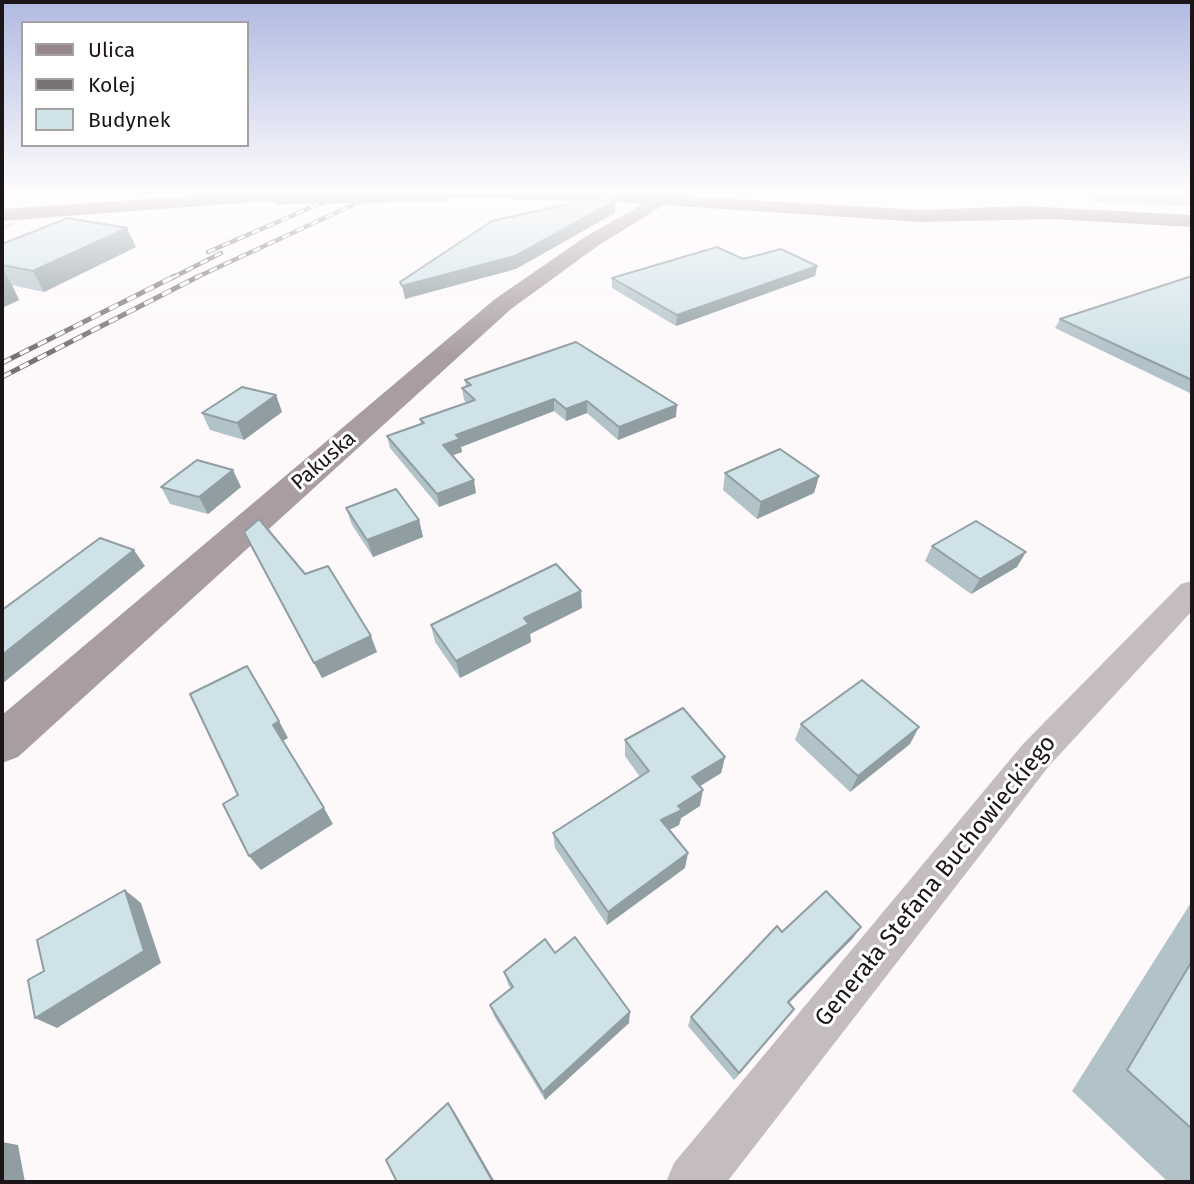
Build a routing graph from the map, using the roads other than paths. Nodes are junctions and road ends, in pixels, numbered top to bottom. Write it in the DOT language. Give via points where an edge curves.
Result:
graph roads {
  1 [pos="585,246"];
  2 [pos="1192,592"];
  3 [pos="2,743"];
  4 [pos="693,1182"];
  1 -- 3 [label="street, Pakuska" via="503,304"];
  2 -- 4 [label="street, Generała Stefana Buchowieckiego" via="1036,755"];
}
